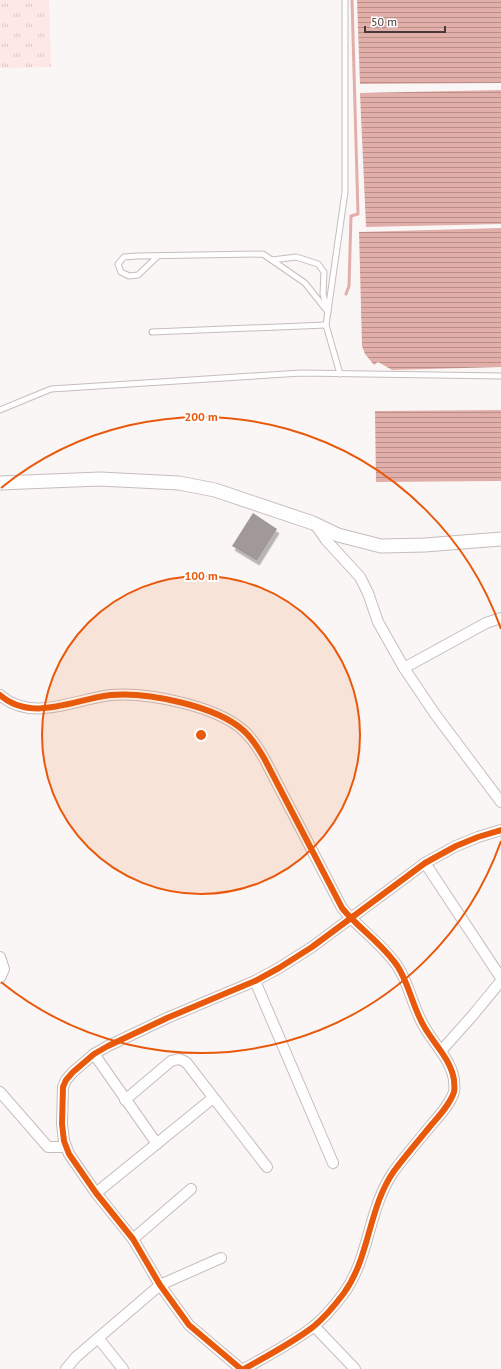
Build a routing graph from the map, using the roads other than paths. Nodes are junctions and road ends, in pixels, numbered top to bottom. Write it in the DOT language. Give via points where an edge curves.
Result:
graph roads {
  1 [pos="345,0"];
  2 [pos="158,256"];
  3 [pos="272,260"];
  4 [pos="328,312"];
  5 [pos="326,325"];
  6 [pos="152,332"];
  7 [pos="340,374"];
  8 [pos="501,376"];
  9 [pos="0,410"];
  10 [pos="0,483"];
  11 [pos="313,523"];
  12 [pos="495,539"];
  13 [pos="501,547"];
  14 [pos="501,618"];
  15 [pos="404,668"];
  16 [pos="0,695"];
  17 [pos="501,802"];
  18 [pos="501,830"];
  19 [pos="425,863"];
  20 [pos="350,918"];
  21 [pos="0,957"];
  22 [pos="0,978"];
  23 [pos="501,978"];
  24 [pos="255,981"];
  25 [pos="501,981"];
  26 [pos="441,1051"];
  27 [pos="94,1054"];
  28 [pos="0,1092"];
  29 [pos="213,1098"];
  30 [pos="125,1100"];
  31 [pos="157,1144"];
  32 [pos="66,1147"];
  33 [pos="333,1162"];
  34 [pos="266,1167"];
  35 [pos="191,1189"];
  36 [pos="96,1193"];
  37 [pos="133,1239"];
  38 [pos="221,1258"];
  39 [pos="160,1285"];
  40 [pos="314,1326"];
  41 [pos="98,1338"];
  42 [pos="66,1369"];
  43 [pos="123,1369"];
  44 [pos="242,1369"];
  45 [pos="355,1369"];
  1 -- 4 [label="lane" via="345,192"];
  2 -- 2 [label="lane" via="124,257 118,264 121,272 129,276 138,275"];
  2 -- 3 [label="lane" via="263,254"];
  3 -- 4 [label="lane" via="305,282"];
  3 -- 4 [label="lane" via="296,257 318,264 324,272 323,294"];
  4 -- 5 [label="lane"];
  5 -- 6 [label="lane"];
  5 -- 7 [label="lane"];
  7 -- 8 [label="lane"];
  7 -- 9 [label="lane" via="301,373 52,389"];
  10 -- 11 [label="street" via="100,479 179,483 215,490"];
  11 -- 12 [label="street" via="338,535 381,546"];
  11 -- 15 [label="street" via="360,577 378,622"];
  12 -- 13 [label="street"];
  14 -- 15 [label="street" via="486,623"];
  15 -- 17 [label="street" via="434,714"];
  16 -- 20 [label="street" via="14,704 46,708 110,695 133,694 168,699 226,718 255,743 334,893"];
  18 -- 19 [label="street" via="456,846"];
  19 -- 20 [label="street"];
  19 -- 23 [label="street"];
  20 -- 24 [label="street" via="297,958"];
  20 -- 26 [label="street" via="398,967 423,1026"];
  21 -- 22 [label="street" via="4,969"];
  24 -- 27 [label="street" via="133,1033"];
  24 -- 33 [label="street"];
  25 -- 26 [label="street"];
  26 -- 40 [label="street" via="451,1068 454,1080 451,1099 386,1183 356,1271 344,1293"];
  27 -- 30 [label="street"];
  27 -- 32 [label="street" via="73,1072 63,1087 62,1124"];
  28 -- 32 [label="street" via="48,1147"];
  29 -- 30 [label="street" via="186,1062 179,1059 170,1061"];
  29 -- 31 [label="street"];
  29 -- 34 [label="street"];
  30 -- 31 [label="street"];
  31 -- 36 [label="street"];
  32 -- 36 [label="street"];
  35 -- 37 [label="street"];
  36 -- 37 [label="street"];
  37 -- 39 [label="street"];
  38 -- 39 [label="street"];
  39 -- 41 [label="street"];
  39 -- 44 [label="street" via="189,1324"];
  40 -- 44 [label="street"];
  40 -- 45 [label="street"];
  41 -- 42 [label="street"];
  41 -- 43 [label="street"];
}
